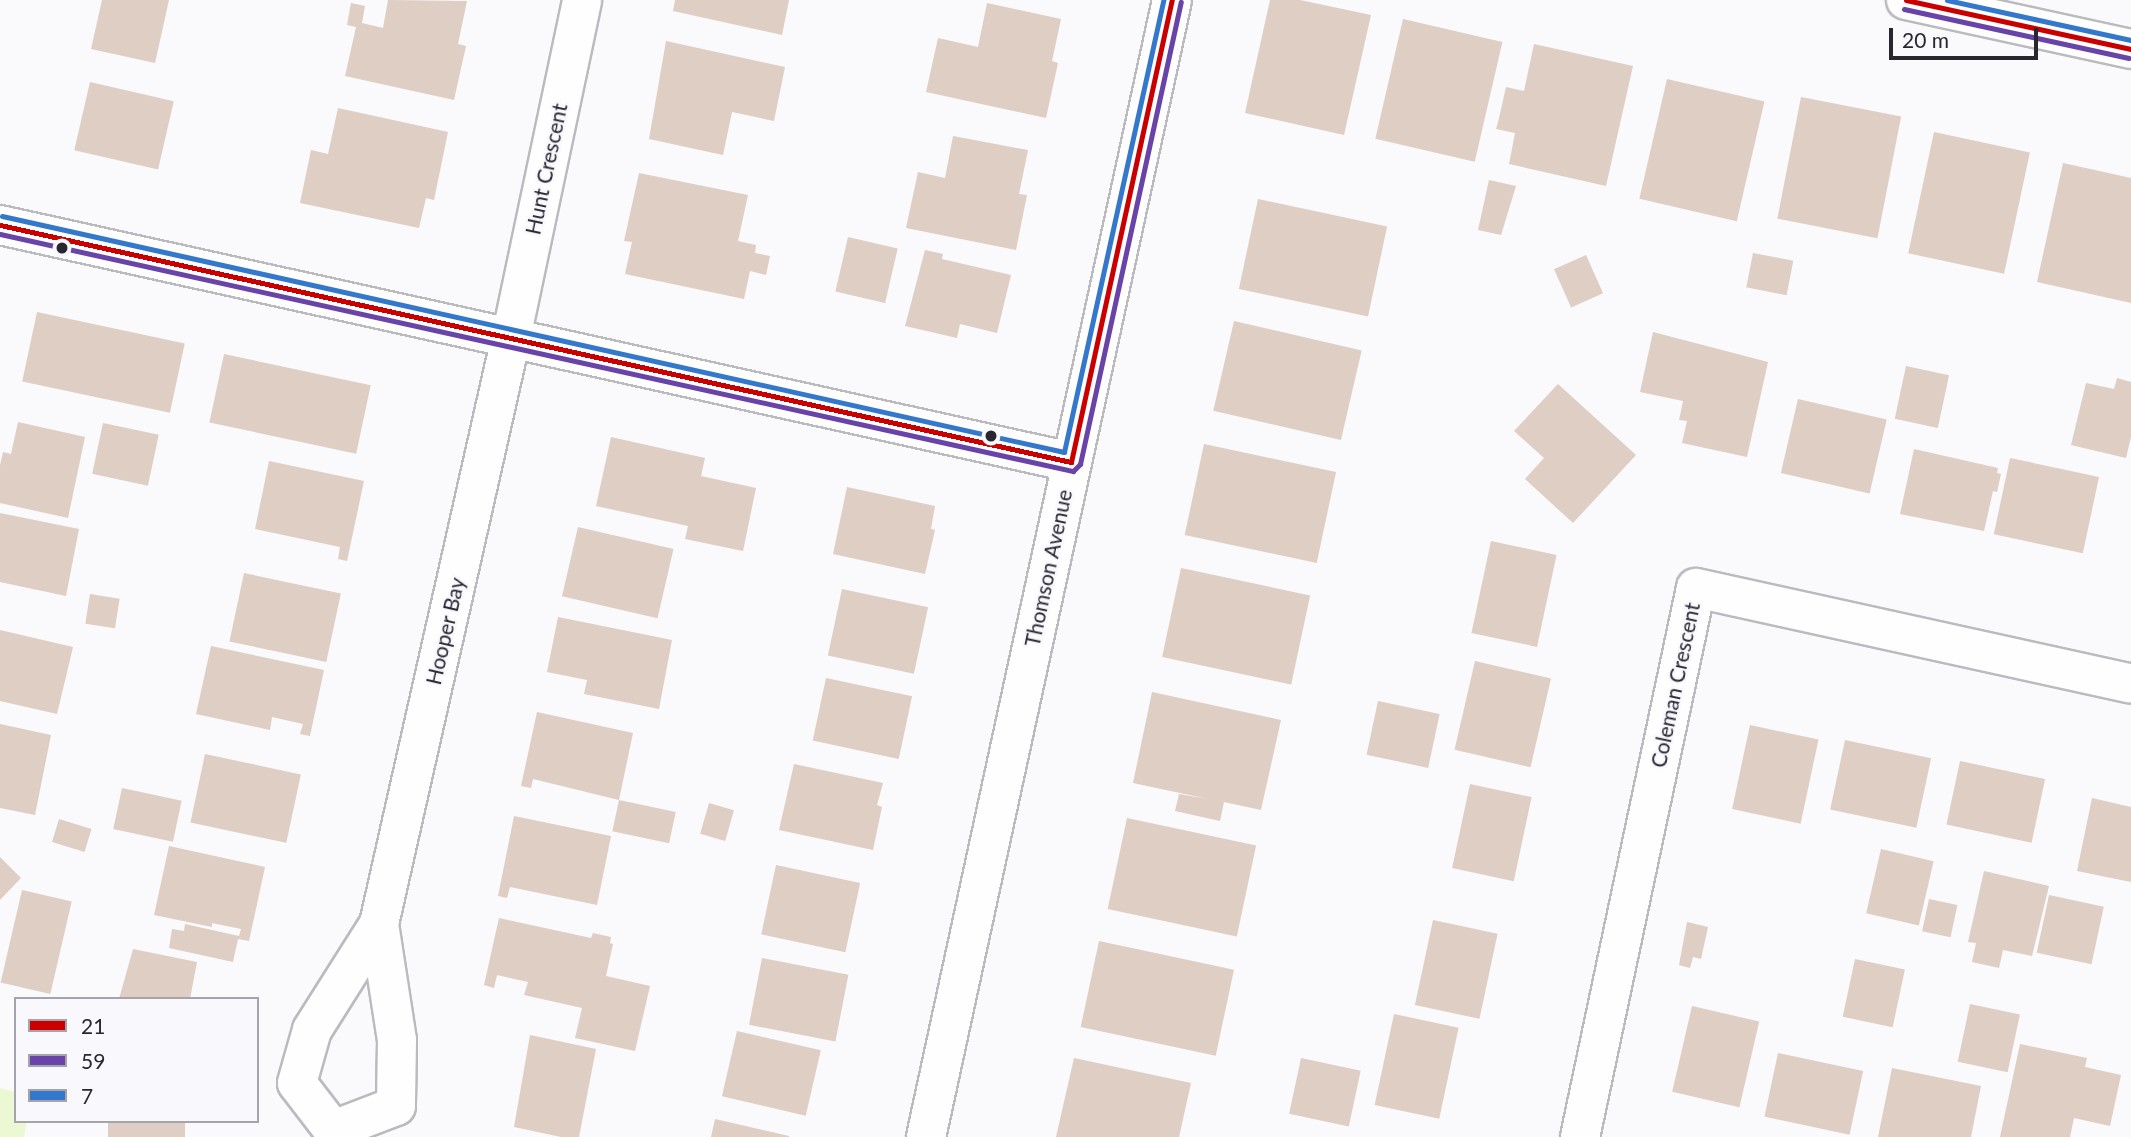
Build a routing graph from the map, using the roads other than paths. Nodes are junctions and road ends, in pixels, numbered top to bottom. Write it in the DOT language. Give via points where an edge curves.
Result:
graph roads {
  1 [pos="582,0"];
  2 [pos="1172,0"];
  3 [pos="1906,0"];
  4 [pos="2131,49"];
  5 [pos="0,225"];
  6 [pos="511,338"];
  7 [pos="1071,462"];
  8 [pos="2131,684"];
  9 [pos="379,924"];
  10 [pos="926,1137"];
  11 [pos="1580,1137"];
  1 -- 6 [label="street, Hunt Crescent"];
  2 -- 7 [label="street, Thomson Avenue"];
  3 -- 4 [label="street"];
  5 -- 6 [label="street"];
  6 -- 7 [label="street"];
  6 -- 9 [label="street, Hooper Bay"];
  7 -- 10 [label="street, Thomson Avenue"];
  8 -- 11 [label="street, Coleman Crescent" via="1696,588"];
  9 -- 9 [label="street, Hooper Bay" via="312,1030 297,1083 333,1130 396,1106 397,1040"];
}
